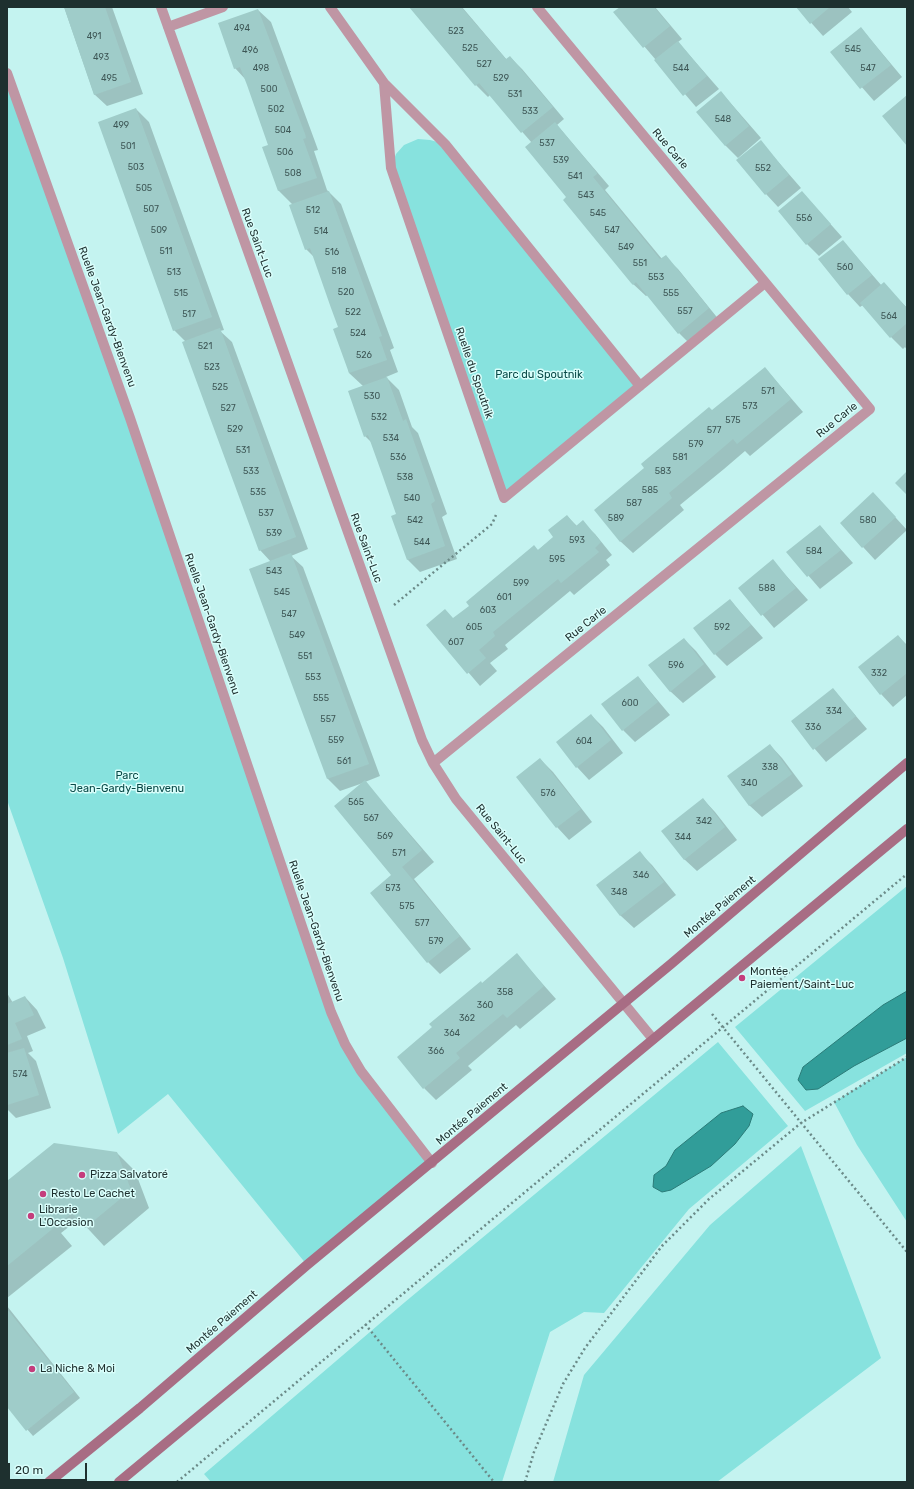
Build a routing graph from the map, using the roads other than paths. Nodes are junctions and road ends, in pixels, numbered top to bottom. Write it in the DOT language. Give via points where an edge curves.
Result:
graph roads {
  1 [pos="161,7"];
  2 [pos="223,7"];
  3 [pos="330,7"];
  4 [pos="537,7"];
  5 [pos="168,26"];
  6 [pos="7,73"];
  7 [pos="384,83"];
  8 [pos="765,283"];
  9 [pos="640,386"];
  10 [pos="433,763"];
  11 [pos="907,763"];
  12 [pos="907,829"];
  13 [pos="624,1003"];
  14 [pos="654,1039"];
  15 [pos="432,1163"];
  16 [pos="49,1482"];
  17 [pos="120,1482"];
  1 -- 5 [label="street, Rue Saint-Luc"];
  2 -- 5 [label="street"];
  3 -- 7 [label="street"];
  4 -- 8 [label="street, Rue Carle"];
  5 -- 10 [label="street, Rue Saint-Luc" via="422,740"];
  6 -- 15 [label="street, Ruelle Jean-Gardy-Bienvenu" via="130,418 331,1012 345,1044 361,1071"];
  7 -- 9 [label="street" via="444,144"];
  7 -- 9 [label="street, Ruelle du Spoutnik" via="391,168 504,498"];
  8 -- 9 [label="street"];
  8 -- 10 [label="street, Rue Carle" via="870,409"];
  10 -- 13 [label="street, Rue Saint-Luc" via="456,799"];
  11 -- 13 [label="main road, Montée Paiement"];
  12 -- 14 [label="main road"];
  13 -- 14 [label="street, Rue Saint-Luc"];
  13 -- 15 [label="main road, Montée Paiement"];
  14 -- 17 [label="main road"];
  15 -- 16 [label="main road, Montée Paiement"];
}
